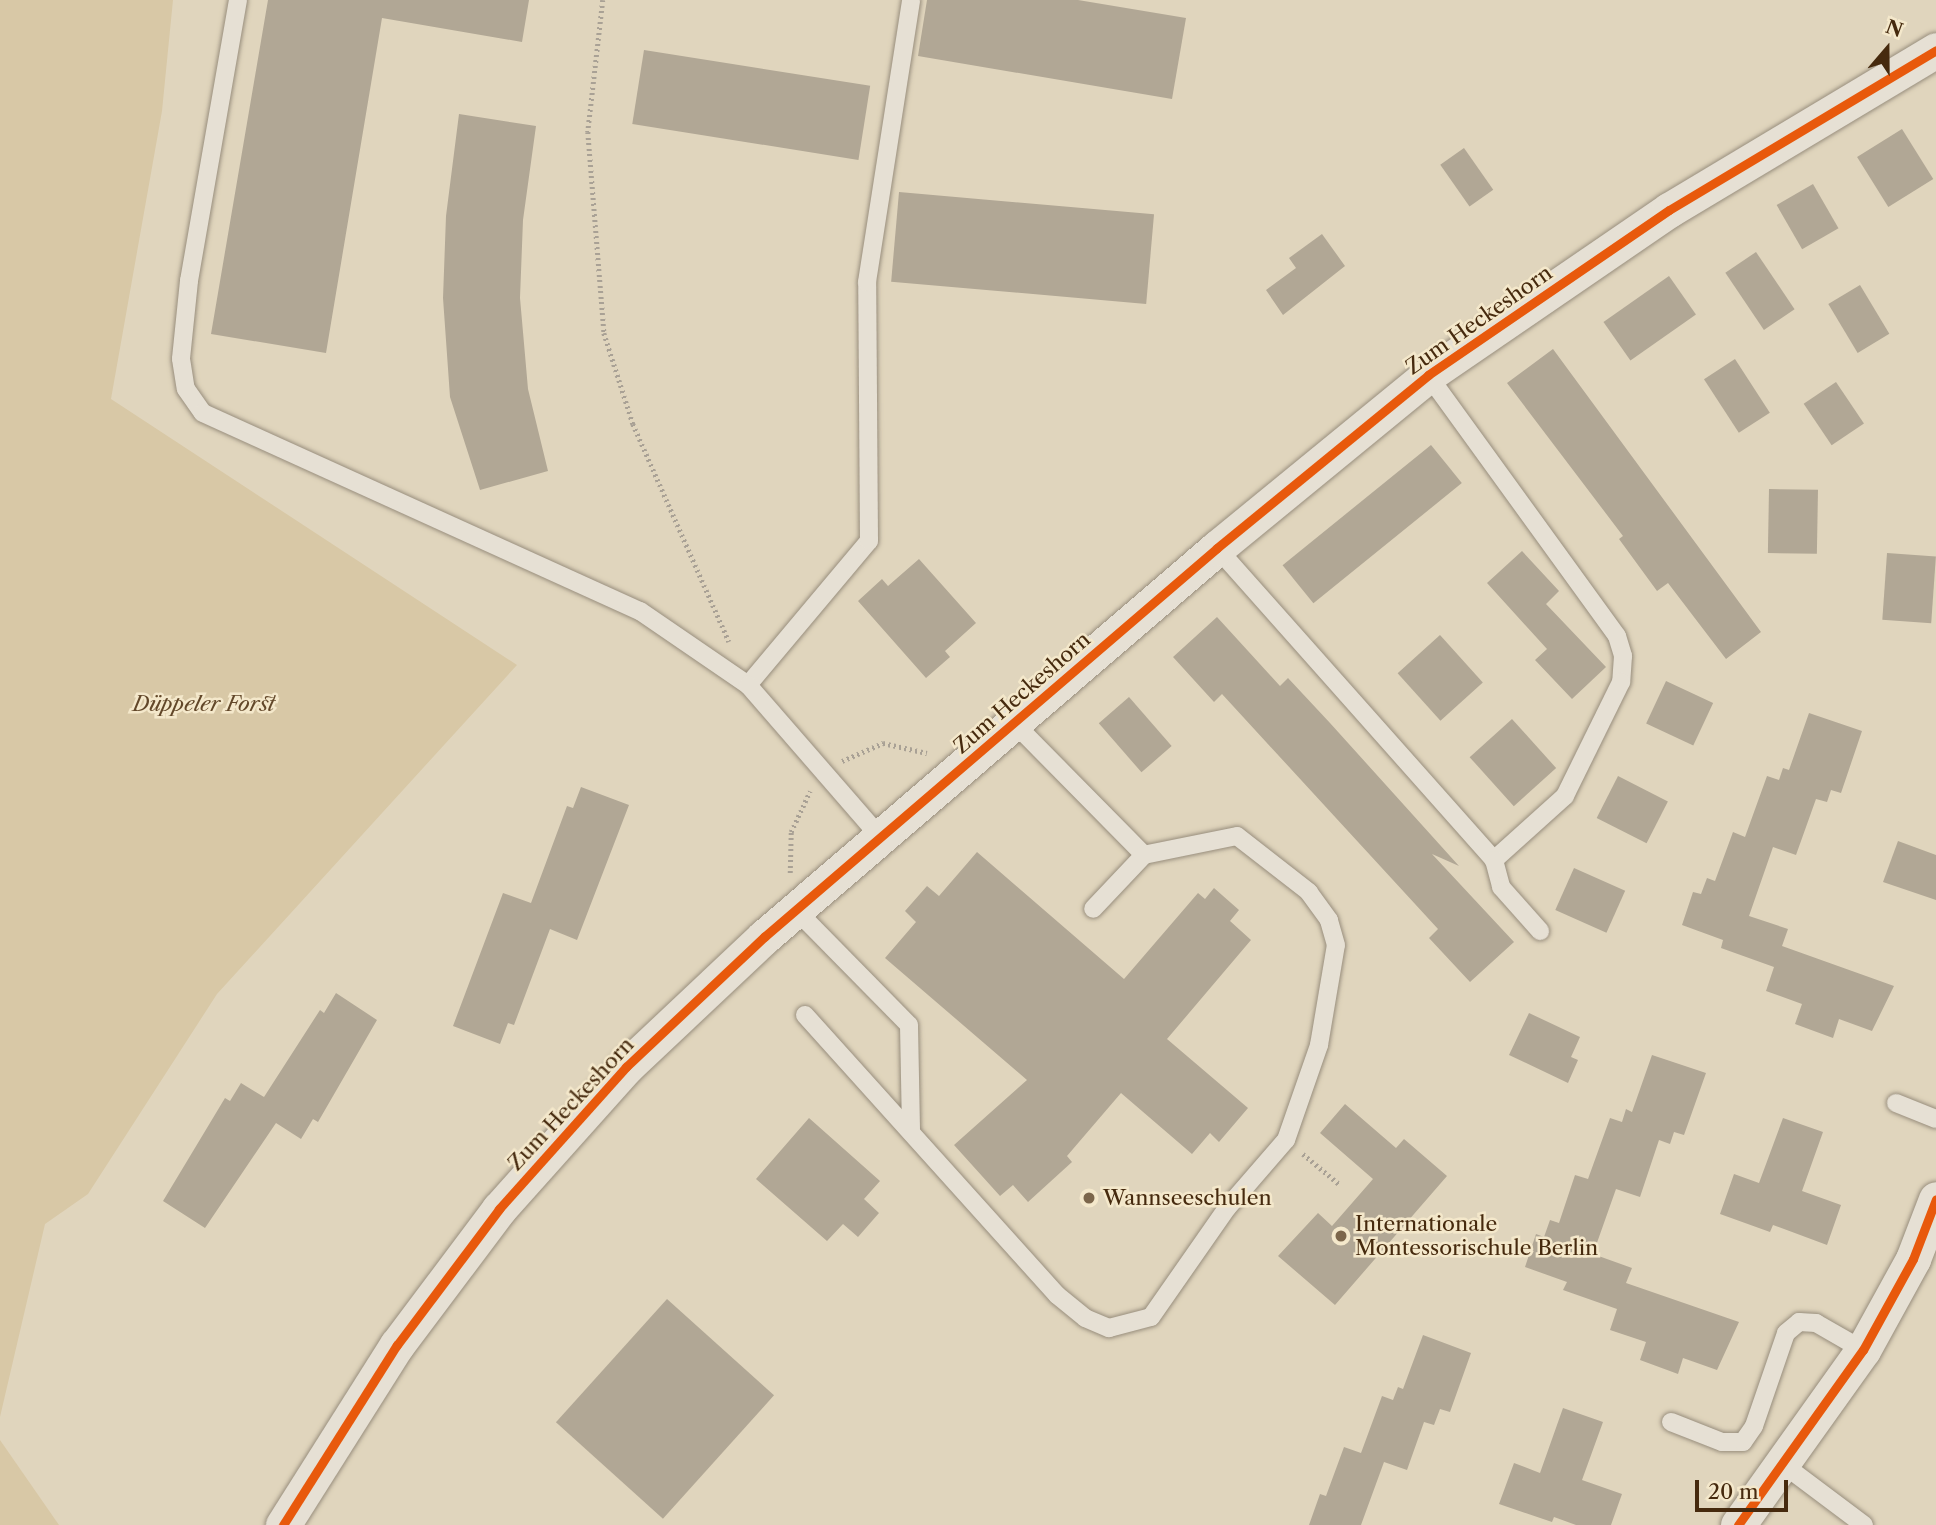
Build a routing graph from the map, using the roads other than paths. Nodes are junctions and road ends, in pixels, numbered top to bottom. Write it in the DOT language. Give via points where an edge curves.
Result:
graph roads {
  1 [pos="239,0"];
  2 [pos="911,0"];
  3 [pos="1936,50"];
  4 [pos="1428,375"];
  5 [pos="1217,548"];
  6 [pos="748,685"];
  7 [pos="1014,723"];
  8 [pos="881,838"];
  9 [pos="1144,855"];
  10 [pos="1494,860"];
  11 [pos="1093,909"];
  12 [pos="792,913"];
  13 [pos="1541,931"];
  14 [pos="805,1014"];
  15 [pos="1896,1103"];
  16 [pos="1936,1119"];
  17 [pos="911,1132"];
  18 [pos="1936,1199"];
  19 [pos="1863,1350"];
  20 [pos="1671,1422"];
  21 [pos="1784,1465"];
  22 [pos="283,1525"];
  23 [pos="1738,1525"];
  24 [pos="1864,1525"];
  1 -- 6 [label="lane" via="189,281 181,359 186,389 203,412 640,611"];
  2 -- 6 [label="lane" via="867,282 869,541"];
  3 -- 4 [label="street, Zum Heckeshorn" via="1669,210"];
  4 -- 5 [label="street, Zum Heckeshorn"];
  4 -- 10 [label="lane" via="1616,636 1623,656 1621,682 1565,796"];
  5 -- 7 [label="street, Zum Heckeshorn"];
  5 -- 10 [label="lane"];
  6 -- 8 [label="lane"];
  7 -- 8 [label="street, Zum Heckeshorn"];
  7 -- 9 [label="lane"];
  8 -- 12 [label="street, Zum Heckeshorn"];
  9 -- 11 [label="lane"];
  9 -- 17 [label="lane" via="1237,836 1308,892 1329,920 1336,945 1319,1045 1286,1140 1227,1208 1151,1317 1109,1328 1085,1318 1057,1294"];
  10 -- 13 [label="lane" via="1501,887"];
  12 -- 17 [label="lane" via="909,1026"];
  12 -- 22 [label="street, Zum Heckeshorn" via="626,1067 499,1209 397,1345"];
  14 -- 17 [label="lane"];
  15 -- 16 [label="lane"];
  18 -- 19 [label="street" via="1913,1259"];
  19 -- 20 [label="lane" via="1816,1323 1800,1322 1786,1333 1754,1426 1744,1442 1722,1442"];
  19 -- 21 [label="street"];
  21 -- 23 [label="street"];
  21 -- 24 [label="lane"];
}
